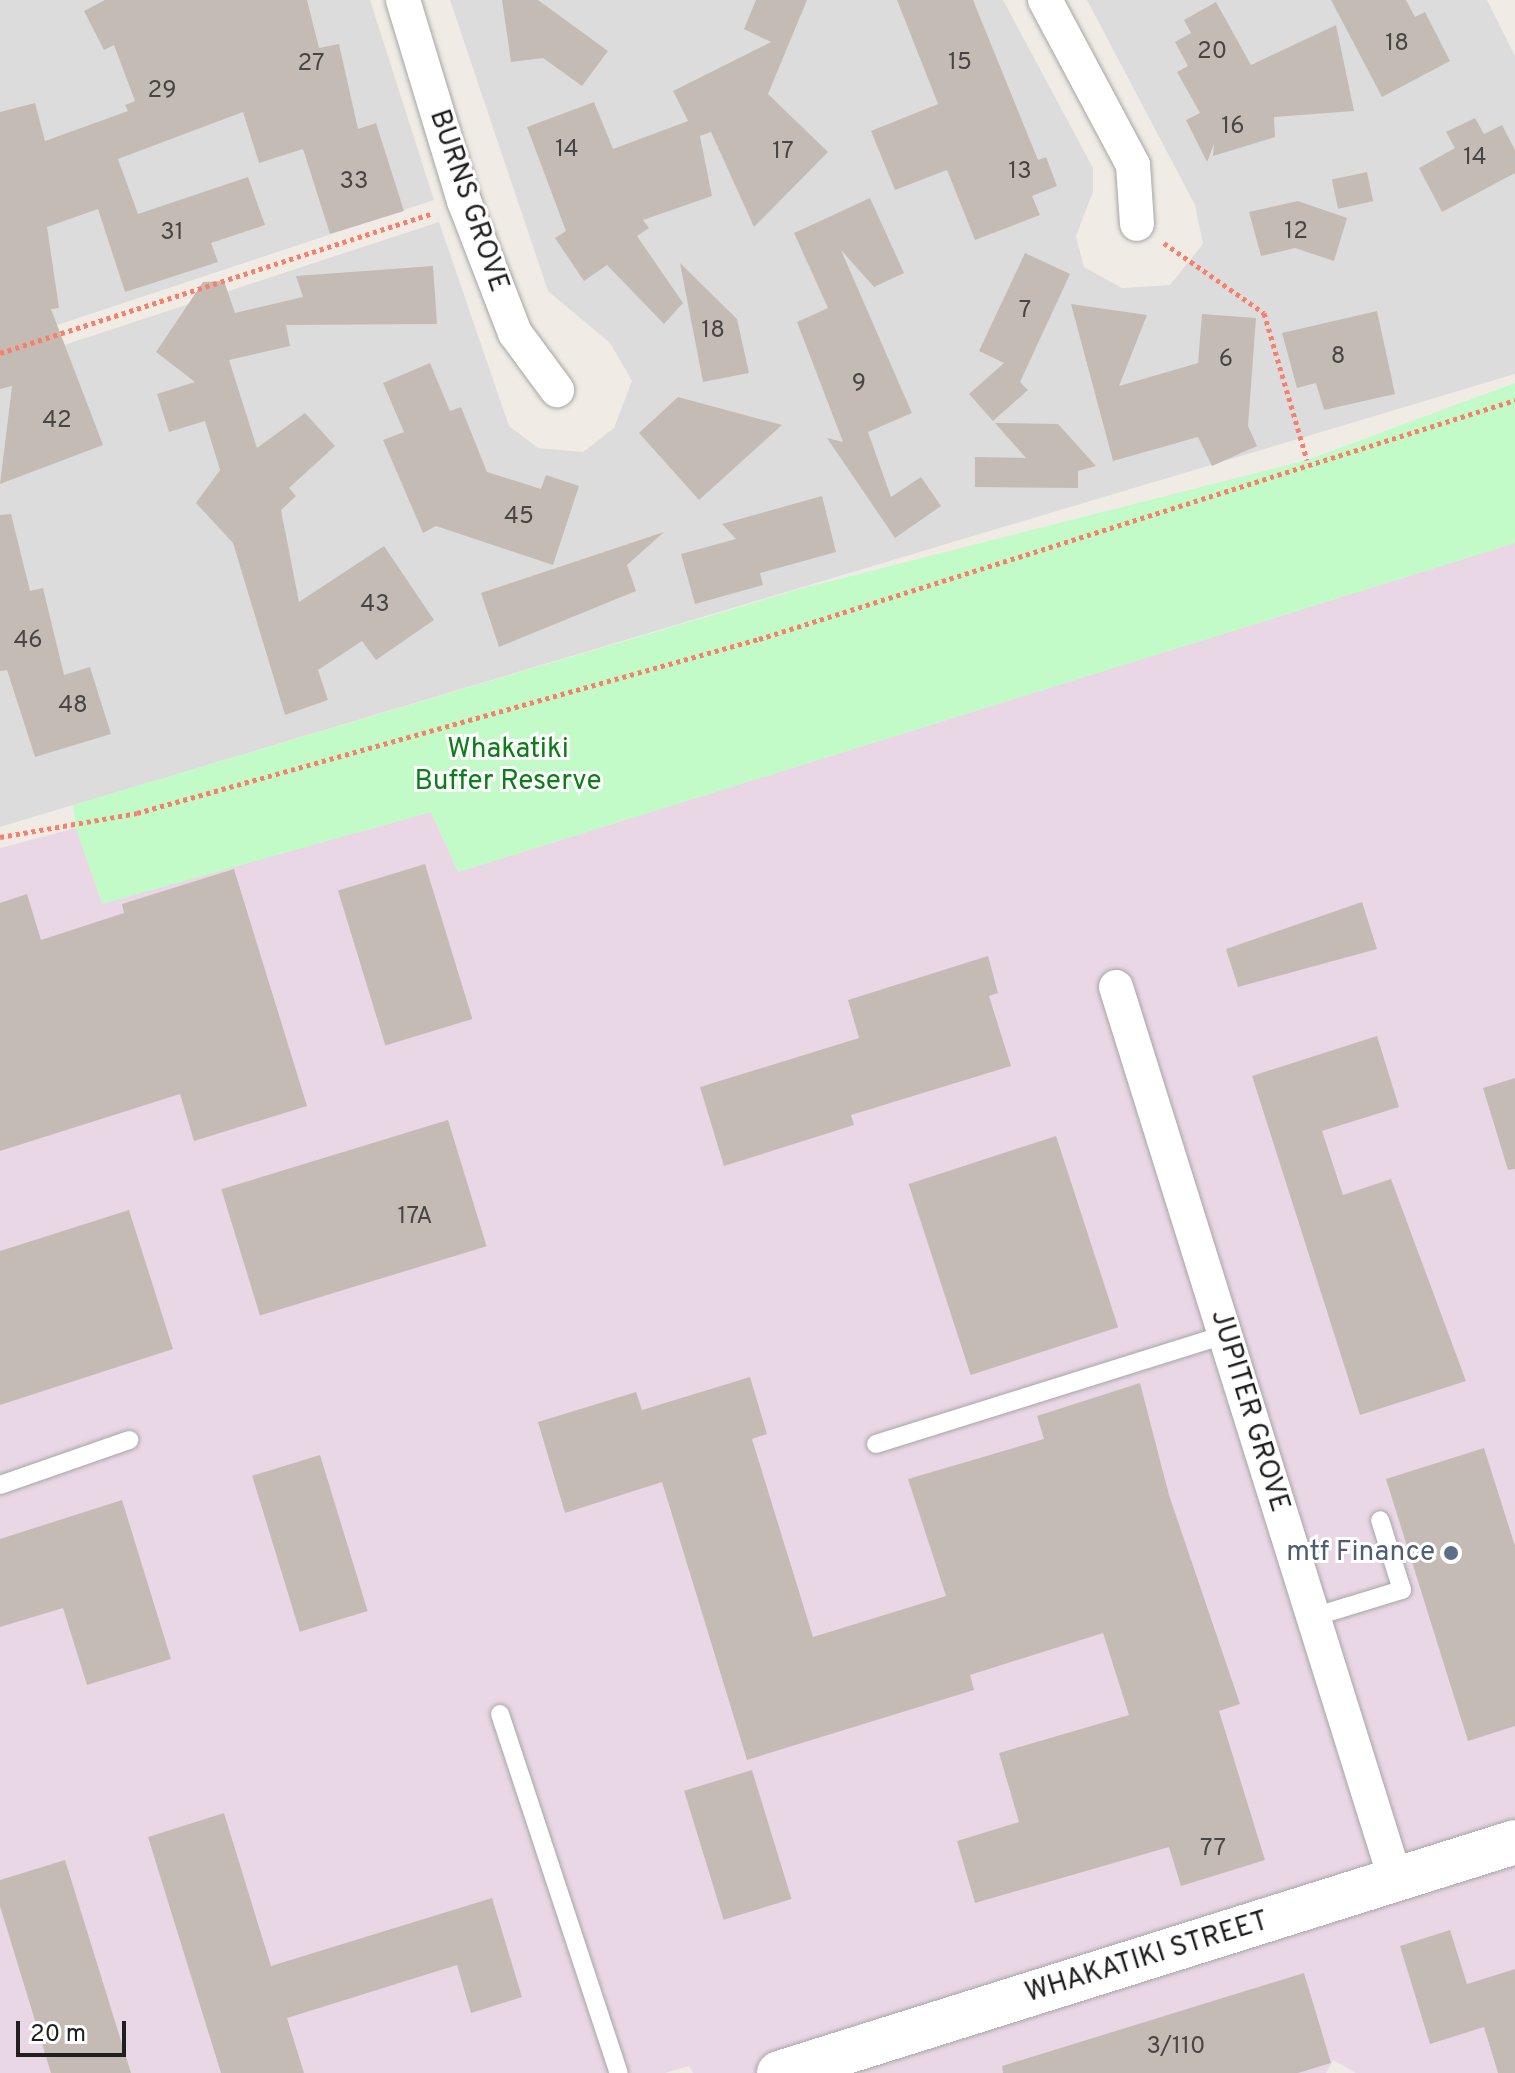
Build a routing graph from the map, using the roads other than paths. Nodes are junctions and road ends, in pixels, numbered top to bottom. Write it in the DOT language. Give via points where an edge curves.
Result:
graph roads {
  1 [pos="403,0"];
  2 [pos="1045,0"];
  3 [pos="1137,224"];
  4 [pos="557,390"];
  5 [pos="1116,987"];
  6 [pos="1226,1334"];
  7 [pos="129,1440"];
  8 [pos="876,1444"];
  9 [pos="0,1485"];
  10 [pos="1380,1520"];
  11 [pos="1313,1617"];
  12 [pos="500,1714"];
  13 [pos="1515,1842"];
  14 [pos="1396,1881"];
  15 [pos="619,2073"];
  16 [pos="779,2073"];
  1 -- 4 [label="street, BURNS GROVE" via="464,201 515,333"];
  2 -- 3 [label="street" via="1133,165"];
  5 -- 6 [label="street, JUPITER GROVE"];
  6 -- 8 [label="lane"];
  6 -- 11 [label="street, JUPITER GROVE"];
  7 -- 9 [label="lane"];
  10 -- 11 [label="lane" via="1402,1590"];
  11 -- 14 [label="street, JUPITER GROVE"];
  12 -- 15 [label="lane"];
  13 -- 14 [label="street, WHAKATIKI STREET"];
  14 -- 16 [label="street, WHAKATIKI STREET"];
}
